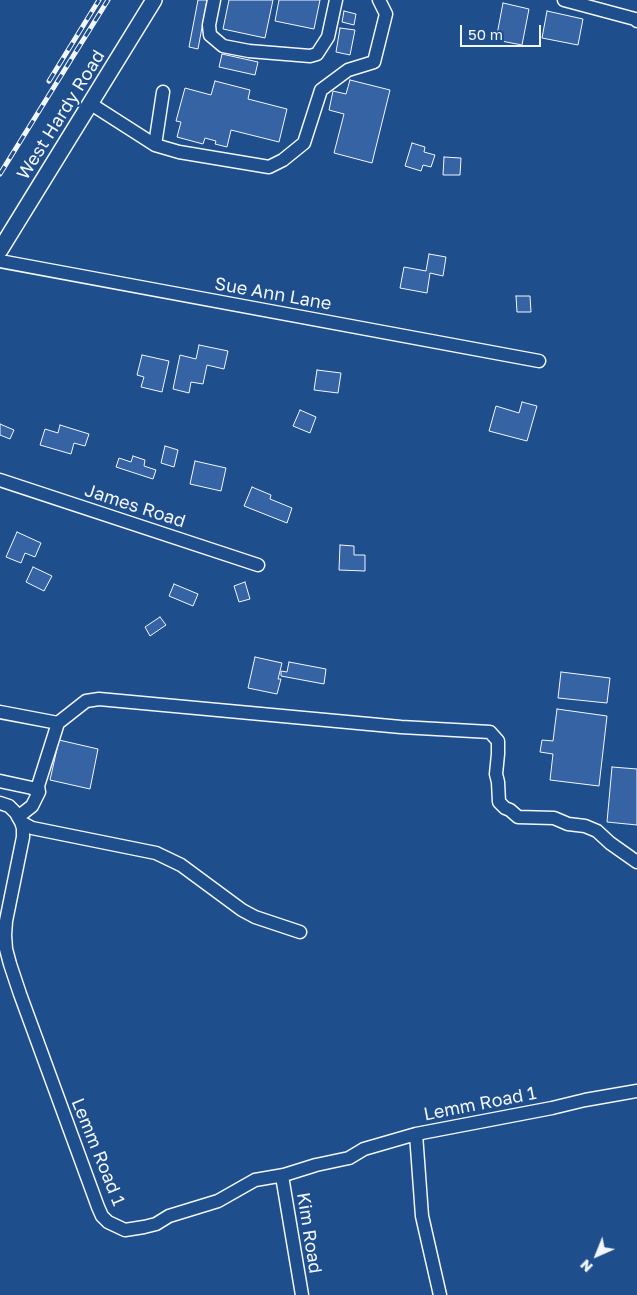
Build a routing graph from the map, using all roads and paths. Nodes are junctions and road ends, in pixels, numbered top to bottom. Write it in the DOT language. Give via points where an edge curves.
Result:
graph roads {
  1 [pos="154,0"];
  2 [pos="214,0"];
  3 [pos="336,0"];
  4 [pos="379,0"];
  5 [pos="564,0"];
  6 [pos="637,20"];
  7 [pos="163,92"];
  8 [pos="90,104"];
  9 [pos="154,145"];
  10 [pos="0,250"];
  11 [pos="0,261"];
  12 [pos="540,361"];
  13 [pos="0,480"];
  14 [pos="258,566"];
  15 [pos="0,712"];
  16 [pos="58,723"];
  17 [pos="0,781"];
  18 [pos="39,792"];
  19 [pos="0,803"];
  20 [pos="20,819"];
  21 [pos="637,862"];
  22 [pos="300,932"];
  23 [pos="637,1092"];
  24 [pos="416,1134"];
  25 [pos="282,1176"];
  26 [pos="302,1295"];
  27 [pos="440,1295"];
  1 -- 8 [label="main road, West Hardy Road"];
  2 -- 3 [label="street" via="210,35 223,46 310,56 317,54 328,37"];
  4 -- 9 [label="street" via="386,14 374,62 348,70 321,90 304,143 283,160 269,167"];
  5 -- 6 [label="street"];
  7 -- 9 [label="street"];
  8 -- 9 [label="street"];
  8 -- 10 [label="main road, West Hardy Road"];
  11 -- 12 [label="street, Sue Ann Lane"];
  13 -- 14 [label="street, James Road"];
  15 -- 16 [label="street"];
  16 -- 18 [label="street" via="38,786"];
  16 -- 21 [label="street" via="86,701 99,699 401,727 490,732 498,741 496,774 499,802 505,808 518,817 554,818 585,826 597,831"];
  17 -- 18 [label="street"];
  18 -- 20 [label="street"];
  19 -- 20 [label="street" via="9,806"];
  20 -- 22 [label="street" via="32,828 156,853 181,865 249,914"];
  20 -- 25 [label="street, Lemm Road 1" via="23,837 6,921 6,949 102,1216 125,1230 144,1227 218,1202 256,1180"];
  23 -- 24 [label="street, Lemm Road 1"];
  24 -- 25 [label="street, Lemm Road 1" via="364,1149 349,1158"];
  24 -- 27 [label="street" via="422,1216"];
  25 -- 26 [label="street, Kim Road"];
}
